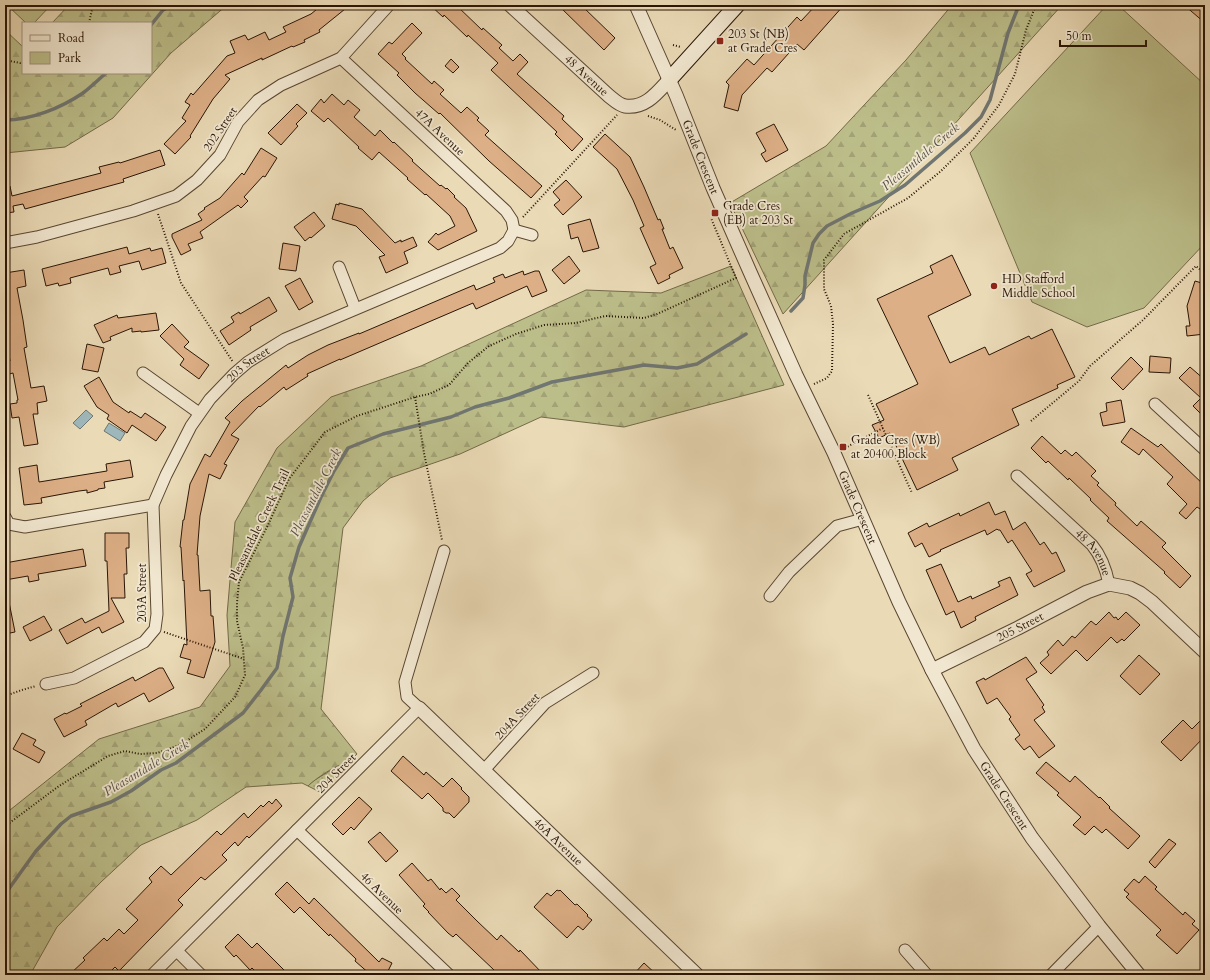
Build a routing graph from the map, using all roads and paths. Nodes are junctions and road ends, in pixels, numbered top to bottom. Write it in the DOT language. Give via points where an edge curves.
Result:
graph roads {
  1 [pos="93,5"];
  2 [pos="390,5"];
  3 [pos="510,5"];
  4 [pos="636,5"];
  5 [pos="737,5"];
  6 [pos="1036,5"];
  7 [pos="89,22"];
  8 [pos="673,45"];
  9 [pos="680,47"];
  10 [pos="341,58"];
  11 [pos="5,60"];
  12 [pos="22,62"];
  13 [pos="669,80"];
  14 [pos="617,115"];
  15 [pos="648,116"];
  16 [pos="680,134"];
  17 [pos="158,214"];
  18 [pos="711,218"];
  19 [pos="514,230"];
  20 [pos="532,234"];
  21 [pos="5,243"];
  22 [pos="339,266"];
  23 [pos="1205,274"];
  24 [pos="355,308"];
  25 [pos="234,363"];
  26 [pos="142,373"];
  27 [pos="814,384"];
  28 [pos="415,396"];
  29 [pos="868,396"];
  30 [pos="1155,404"];
  31 [pos="199,413"];
  32 [pos="1031,421"];
  33 [pos="883,428"];
  34 [pos="844,448"];
  35 [pos="1205,450"];
  36 [pos="1018,476"];
  37 [pos="912,493"];
  38 [pos="153,505"];
  39 [pos="862,519"];
  40 [pos="7,520"];
  41 [pos="444,551"];
  42 [pos="1109,584"];
  43 [pos="770,596"];
  44 [pos="155,629"];
  45 [pos="1205,652"];
  46 [pos="244,660"];
  47 [pos="932,670"];
  48 [pos="593,673"];
  49 [pos="46,684"];
  50 [pos="5,696"];
  51 [pos="419,708"];
  52 [pos="484,770"];
  53 [pos="5,827"];
  54 [pos="297,830"];
  55 [pos="1099,926"];
  56 [pos="905,950"];
  57 [pos="176,951"];
  58 [pos="152,975"];
  59 [pos="201,975"];
  60 [pos="449,975"];
  61 [pos="697,975"];
  62 [pos="927,975"];
  63 [pos="1051,975"];
  64 [pos="1139,975"];
  1 -- 7 [label="path"];
  2 -- 10 [label="street, 202 Street"];
  3 -- 13 [label="street, 48 Avenue" via="609,96 624,106 650,100"];
  4 -- 13 [label="street, Grade Crescent"];
  5 -- 13 [label="main road"];
  6 -- 27 [label="path" via="1026,30 1015,74 999,105 974,138 941,171 908,198 844,234 824,260 824,289 831,306 833,324 832,371 827,378"];
  8 -- 9 [label="path"];
  10 -- 19 [label="street, 47A Avenue" via="506,211 512,220"];
  10 -- 21 [label="street, 202 Street" via="281,85 258,100 238,122 220,155 197,180 176,196 133,211"];
  11 -- 12 [label="path"];
  13 -- 39 [label="street, Grade Crescent" via="753,279"];
  14 -- 19 [label="path" via="527,212"];
  15 -- 16 [label="path" via="660,120"];
  17 -- 25 [label="path" via="181,283"];
  18 -- 28 [label="path, Pleasantdale Creek Trail" via="736,278 644,318 605,316 576,323 544,325 516,334 489,346 449,385 429,394"];
  19 -- 20 [label="street"];
  19 -- 24 [label="street, 203 Street" via="508,241 500,248"];
  22 -- 24 [label="street"];
  23 -- 32 [label="path" via="1196,266 1143,320"];
  24 -- 31 [label="street, 203 Street" via="285,339 258,355 234,374"];
  26 -- 31 [label="street"];
  28 -- 41 [label="path"];
  28 -- 46 [label="path, Pleasantdale Creek Trail" via="357,416 325,432 289,479 240,582 237,621"];
  29 -- 33 [label="path"];
  30 -- 35 [label="street"];
  31 -- 38 [label="street, 203 Street"];
  33 -- 34 [label="path"];
  33 -- 37 [label="path"];
  36 -- 42 [label="street, 48 Avenue" via="1092,545 1105,566"];
  38 -- 40 [label="street" via="25,527"];
  38 -- 44 [label="street, 203A Street" via="157,614"];
  39 -- 43 [label="street" via="837,526 789,572"];
  39 -- 47 [label="street, Grade Crescent"];
  41 -- 51 [label="street" via="405,682 407,697"];
  42 -- 45 [label="street, 48 Avenue" via="1140,592"];
  42 -- 47 [label="street, 205 Street" via="1087,592"];
  44 -- 46 [label="path"];
  44 -- 49 [label="street, 203A Street" via="144,642 74,678"];
  46 -- 53 [label="path, Pleasantdale Creek Trail" via="244,675 235,697 205,729 180,745 157,753 140,754 125,751 108,756 59,786"];
  47 -- 55 [label="street, Grade Crescent" via="974,749 1032,838"];
  48 -- 52 [label="street, 204A Street" via="545,703"];
  49 -- 50 [label="path"];
  51 -- 52 [label="street, 46A Avenue"];
  51 -- 54 [label="street, 204 Street"];
  52 -- 61 [label="street, 46A Avenue"];
  54 -- 57 [label="street, 204 Street"];
  54 -- 60 [label="street, 46 Avenue"];
  55 -- 63 [label="street"];
  55 -- 64 [label="street, Grade Crescent"];
  56 -- 62 [label="street"];
  57 -- 58 [label="street, 204 Street"];
  57 -- 59 [label="street"];
}
